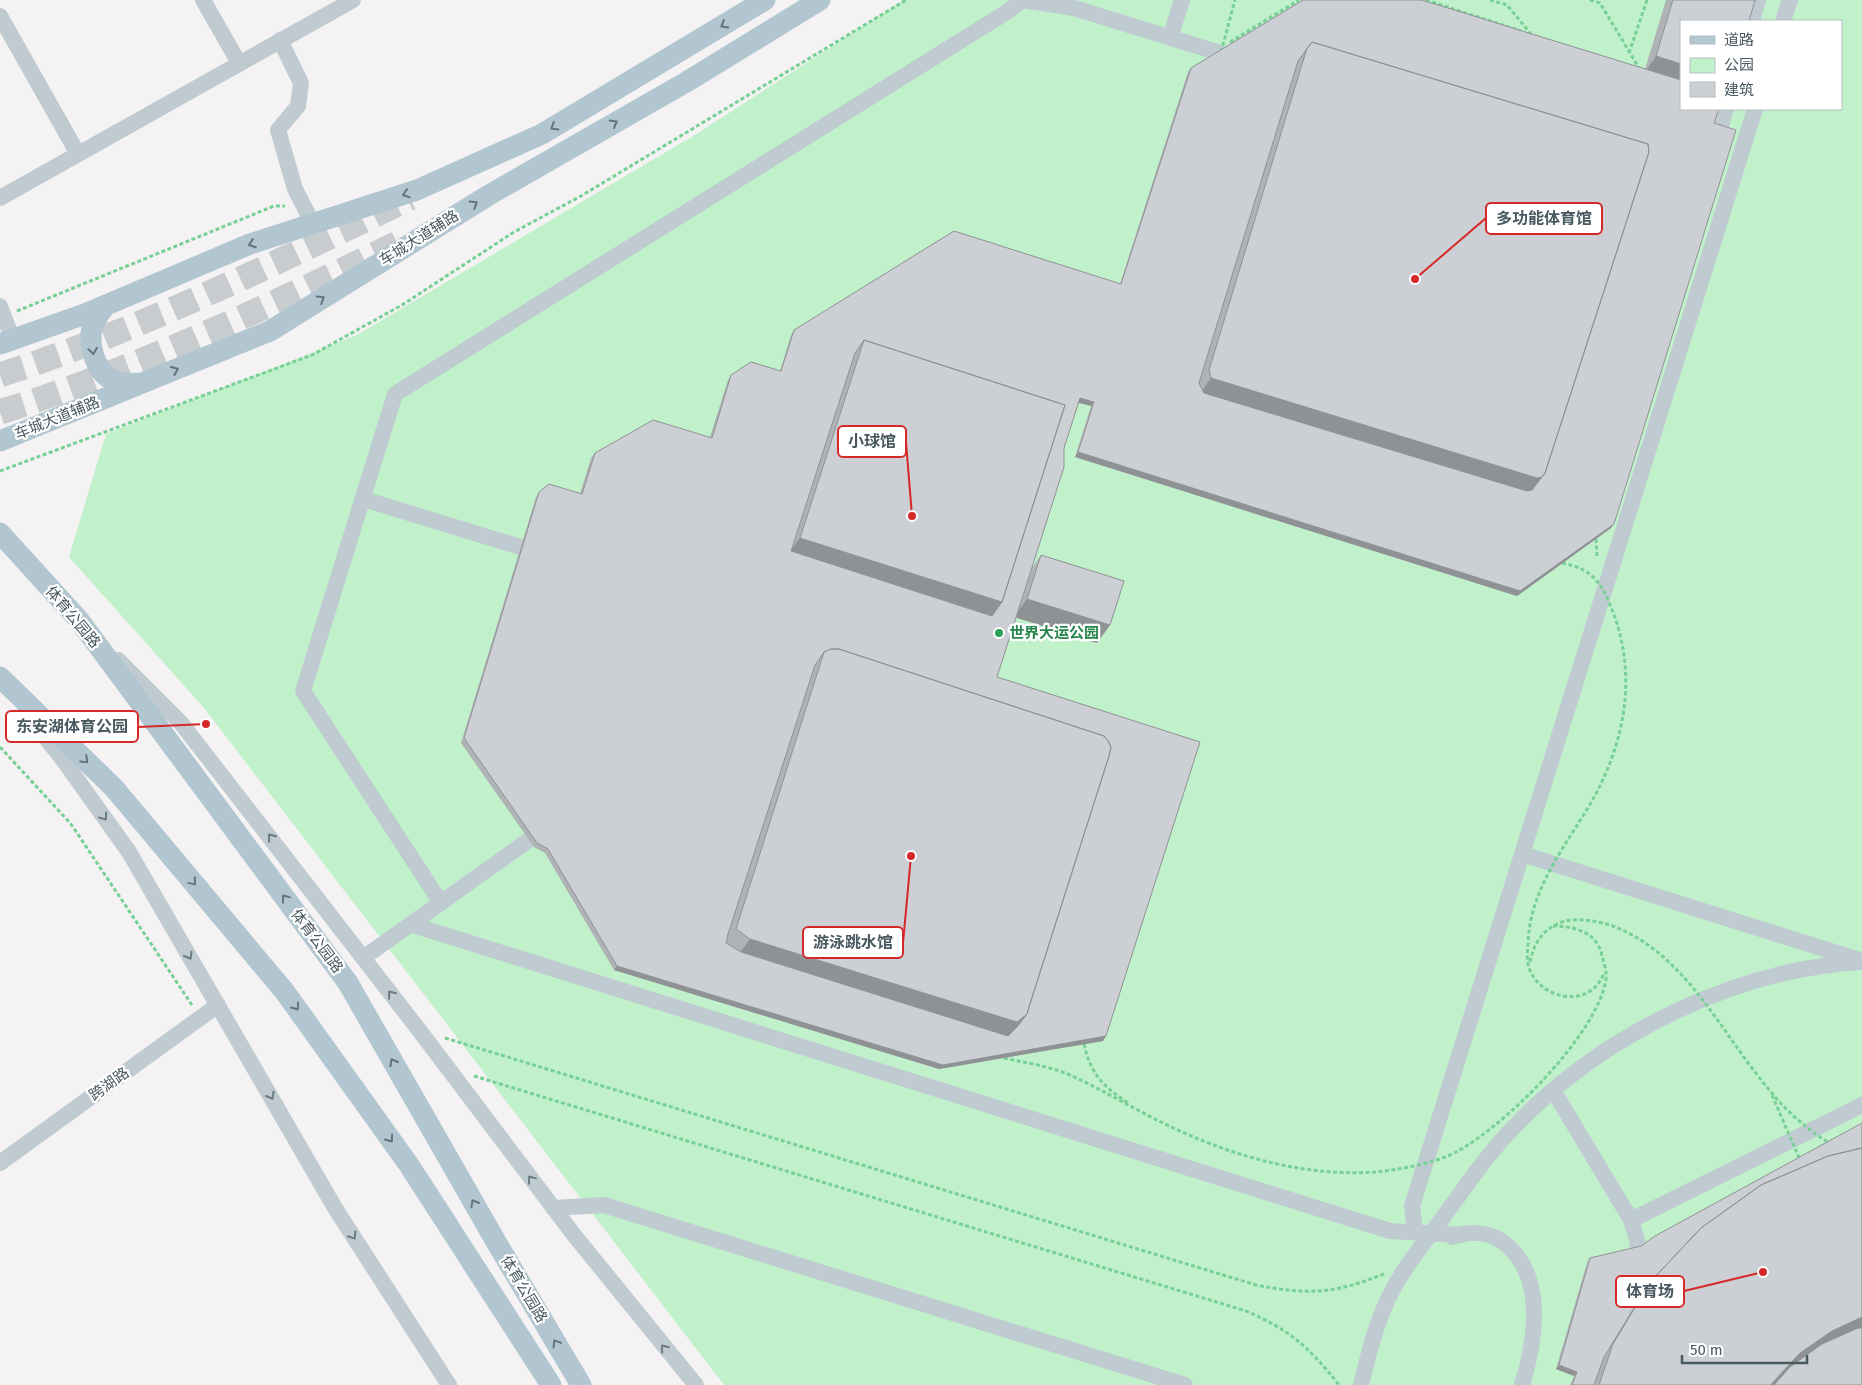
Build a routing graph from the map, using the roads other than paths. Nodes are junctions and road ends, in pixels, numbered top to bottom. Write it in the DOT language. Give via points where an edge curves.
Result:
graph roads {
  1 [pos="203,0"];
  2 [pos="352,0"];
  3 [pos="765,0"];
  4 [pos="820,0"];
  5 [pos="1022,0"];
  6 [pos="1182,0"];
  7 [pos="1758,0"];
  8 [pos="1790,0"];
  9 [pos="0,16"];
  10 [pos="1752,20"];
  11 [pos="1783,20"];
  12 [pos="1170,38"];
  13 [pos="280,40"];
  14 [pos="1219,59"];
  15 [pos="239,63"];
  16 [pos="1726,110"];
  17 [pos="1755,110"];
  18 [pos="1696,141"];
  19 [pos="78,154"];
  20 [pos="0,198"];
  21 [pos="313,224"];
  22 [pos="105,306"];
  23 [pos="3,311"];
  24 [pos="6,342"];
  25 [pos="142,384"];
  26 [pos="0,441"];
  27 [pos="363,499"];
  28 [pos="4,541"];
  29 [pos="559,559"];
  30 [pos="78,620"];
  31 [pos="0,677"];
  32 [pos="0,681"];
  33 [pos="529,840"];
  34 [pos="1522,854"];
  35 [pos="441,902"];
  36 [pos="410,924"];
  37 [pos="363,958"];
  38 [pos="1862,962"];
  39 [pos="218,1005"];
  40 [pos="1553,1090"];
  41 [pos="1862,1104"];
  42 [pos="0,1163"];
  43 [pos="553,1208"];
  44 [pos="1448,1210"];
  45 [pos="1630,1220"];
  46 [pos="1415,1231"];
  47 [pos="1431,1233"];
  48 [pos="1462,1235"];
  49 [pos="1638,1251"];
  50 [pos="1407,1265"];
  51 [pos="449,1385"];
  52 [pos="552,1385"];
  53 [pos="582,1385"];
  54 [pos="696,1385"];
  55 [pos="1185,1385"];
  56 [pos="1361,1385"];
  57 [pos="1522,1385"];
  1 -- 15 [label="street"];
  2 -- 13 [label="street"];
  3 -- 21 [label="main road, one-way" via="542,134 417,190"];
  25 -- 4 [label="main road, 车城大道辅路, one-way" via="270,330 489,195 688,81"];
  5 -- 12 [label="street" via="1074,8"];
  5 -- 27 [label="street" via="395,394"];
  6 -- 12 [label="street"];
  7 -- 10 [label="street"];
  8 -- 11 [label="street"];
  9 -- 19 [label="street"];
  12 -- 14 [label="street"];
  13 -- 15 [label="street"];
  13 -- 21 [label="street" via="300,83 298,106 278,130 295,189"];
  15 -- 19 [label="street"];
  16 -- 18 [label="street" via="1713,152"];
  17 -- 34 [label="street" via="1719,204"];
  19 -- 20 [label="street"];
  21 -- 22 [label="main road, one-way" via="250,244"];
  22 -- 24 [label="main road"];
  22 -- 25 [label="main road, one-way" via="91,333 95,362 102,372 117,382"];
  23 -- 24 [label="street"];
  25 -- 26 [label="main road, 车城大道辅路"];
  27 -- 29 [label="street"];
  27 -- 35 [label="street" via="303,691"];
  28 -- 30 [label="main road, 体育公园路"];
  37 -- 30 [label="street, one-way" via="181,723"];
  53 -- 30 [label="main road, 体育公园路, one-way" via="348,983"];
  31 -- 52 [label="main road, 体育公园路, one-way" via="114,788 285,992 409,1165"];
  32 -- 39 [label="street, one-way" via="64,761 129,852"];
  33 -- 35 [label="street"];
  34 -- 38 [label="street"];
  34 -- 46 [label="street" via="1412,1206"];
  35 -- 36 [label="street"];
  36 -- 37 [label="street"];
  36 -- 46 [label="street" via="1390,1231"];
  43 -- 37 [label="street, one-way"];
  38 -- 40 [label="street" via="1784,974 1724,991 1666,1016 1612,1047"];
  39 -- 42 [label="street, 跨湖路"];
  39 -- 51 [label="street, one-way" via="335,1208"];
  40 -- 44 [label="street" via="1515,1125 1474,1172"];
  40 -- 45 [label="street"];
  41 -- 45 [label="street"];
  54 -- 43 [label="street, one-way"];
  43 -- 55 [label="street" via="604,1204"];
  44 -- 47 [label="street"];
  44 -- 48 [label="street" via="1448,1227"];
  45 -- 49 [label="street"];
  46 -- 47 [label="street"];
  47 -- 48 [label="street"];
  47 -- 50 [label="street"];
  48 -- 50 [label="street" via="1435,1245"];
  48 -- 57 [label="street" via="1477,1232 1495,1236 1510,1247 1528,1276 1534,1306 1534,1334"];
  50 -- 56 [label="street" via="1388,1298"];
}
